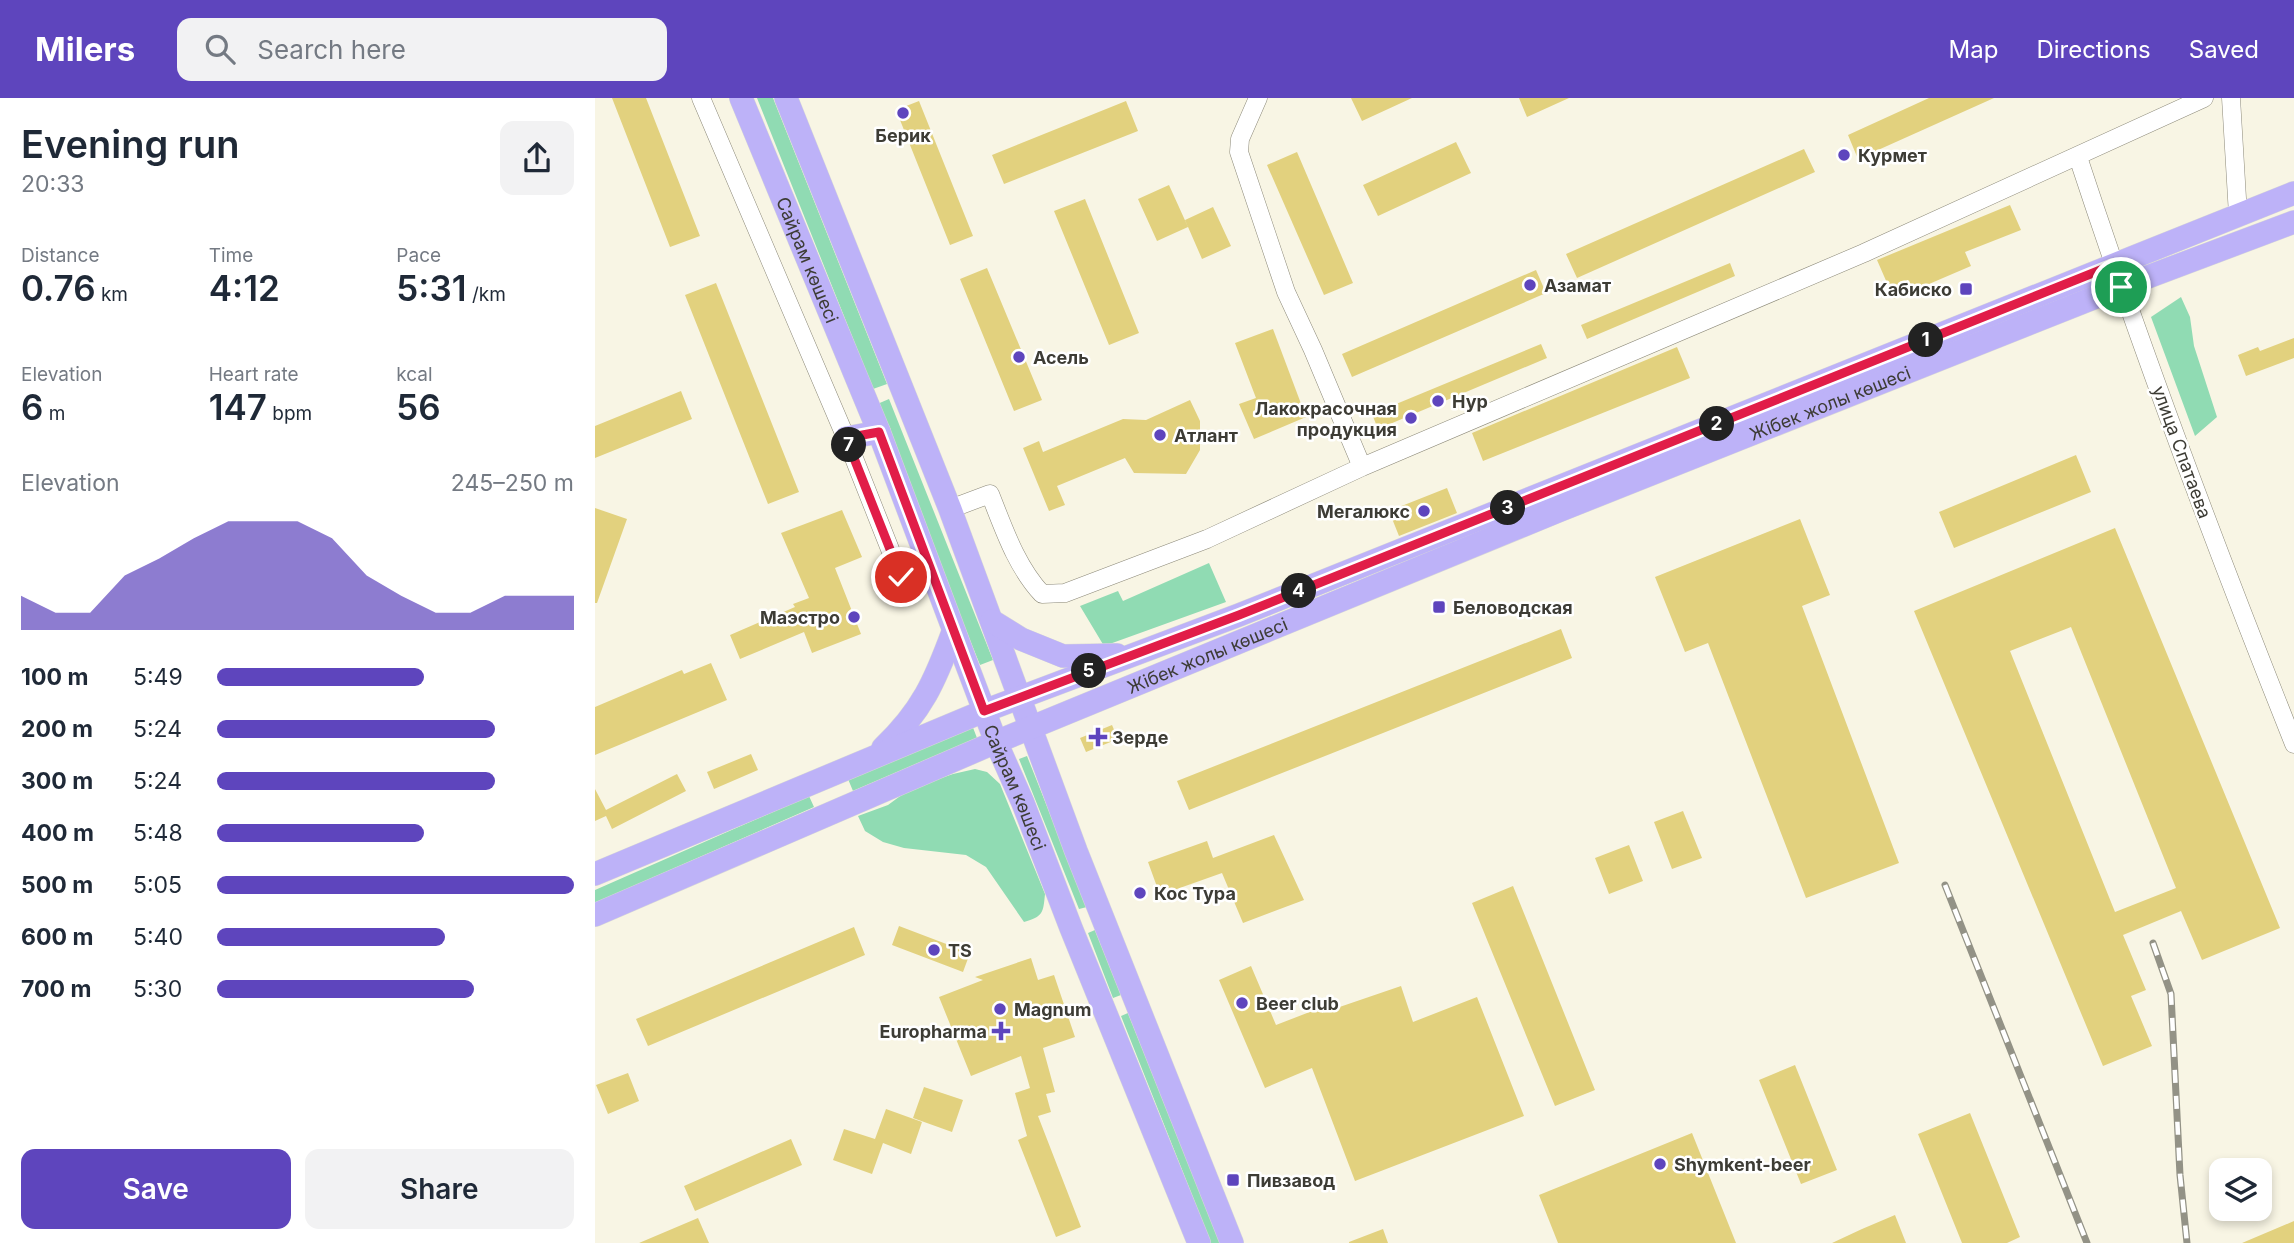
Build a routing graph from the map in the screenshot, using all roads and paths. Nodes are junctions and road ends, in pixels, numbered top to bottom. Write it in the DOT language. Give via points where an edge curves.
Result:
graph roads {
  1 [pos="701,98"];
  2 [pos="741,98"];
  3 [pos="786,98"];
  4 [pos="1258,98"];
  5 [pos="2204,98"];
  6 [pos="2231,98"];
  7 [pos="2078,157"];
  8 [pos="2294,193"];
  9 [pos="2238,215"];
  10 [pos="2294,222"];
  11 [pos="2113,265"];
  12 [pos="2121,287"];
  13 [pos="900,385"];
  14 [pos="864,399"];
  15 [pos="879,432"];
  16 [pos="846,438"];
  17 [pos="1362,467"];
  18 [pos="950,509"];
  19 [pos="901,577"];
  20 [pos="992,621"];
  21 [pos="953,632"];
  22 [pos="1134,654"];
  23 [pos="1020,697"];
  24 [pos="984,711"];
  25 [pos="1032,729"];
  26 [pos="996,742"];
  27 [pos="2294,744"];
  28 [pos="876,755"];
  29 [pos="595,874"];
  30 [pos="595,915"];
  31 [pos="1101,915"];
  32 [pos="1071,928"];
  33 [pos="1199,1243"];
  34 [pos="1232,1243"];
  1 -- 16 [label="street"];
  2 -- 14 [label="main road, Сайрам көшесі"];
  3 -- 13 [label="main road"];
  4 -- 17 [label="street" via="1239,152 1286,292"];
  5 -- 7 [label="street"];
  6 -- 9 [label="street"];
  7 -- 11 [label="street, улица Спатаева"];
  7 -- 17 [label="street" via="1864,254"];
  8 -- 9 [label="main road, Жібек жолы көшесі"];
  9 -- 11 [label="main road, Жібек жолы көшесі"];
  10 -- 12 [label="main road, Жібек жолы көшесі"];
  11 -- 12 [label="street, улица Спатаева"];
  11 -- 22 [label="main road, Жібек жолы көшесі"];
  12 -- 25 [label="main road, Жібек жолы көшесі" via="1558,511"];
  12 -- 27 [label="street, улица Спатаева"];
  13 -- 14 [label="main road"];
  13 -- 18 [label="main road"];
  14 -- 15 [label="main road, Сайрам көшесі"];
  15 -- 16 [label="main road"];
  15 -- 21 [label="main road, Сайрам көшесі"];
  16 -- 19 [label="street"];
  17 -- 18 [label="street" via="1207,539 1053,595 1042,594 1028,576 990,494"];
  18 -- 20 [label="main road"];
  20 -- 22 [label="main road" via="1063,656"];
  20 -- 23 [label="main road"];
  21 -- 24 [label="main road, Сайрам көшесі"];
  21 -- 28 [label="main road" via="920,706"];
  22 -- 23 [label="main road, Жібек жолы көшесі"];
  23 -- 24 [label="main road, Жібек жолы көшесі"];
  23 -- 25 [label="main road, Сайрам көшесі"];
  24 -- 26 [label="main road, Сайрам көшесі"];
  24 -- 28 [label="main road, Жібек жолы көшесі"];
  25 -- 26 [label="main road, Жібек жолы көшесі"];
  25 -- 31 [label="main road, Сайрам көшесі"];
  26 -- 30 [label="main road, Жібек жолы көшесі"];
  26 -- 32 [label="main road, Сайрам көшесі"];
  28 -- 29 [label="main road, Жібек жолы көшесі"];
  31 -- 32 [label="main road"];
  31 -- 34 [label="main road, Сайрам көшесі"];
  32 -- 33 [label="main road, Сайрам көшесі"];
}
